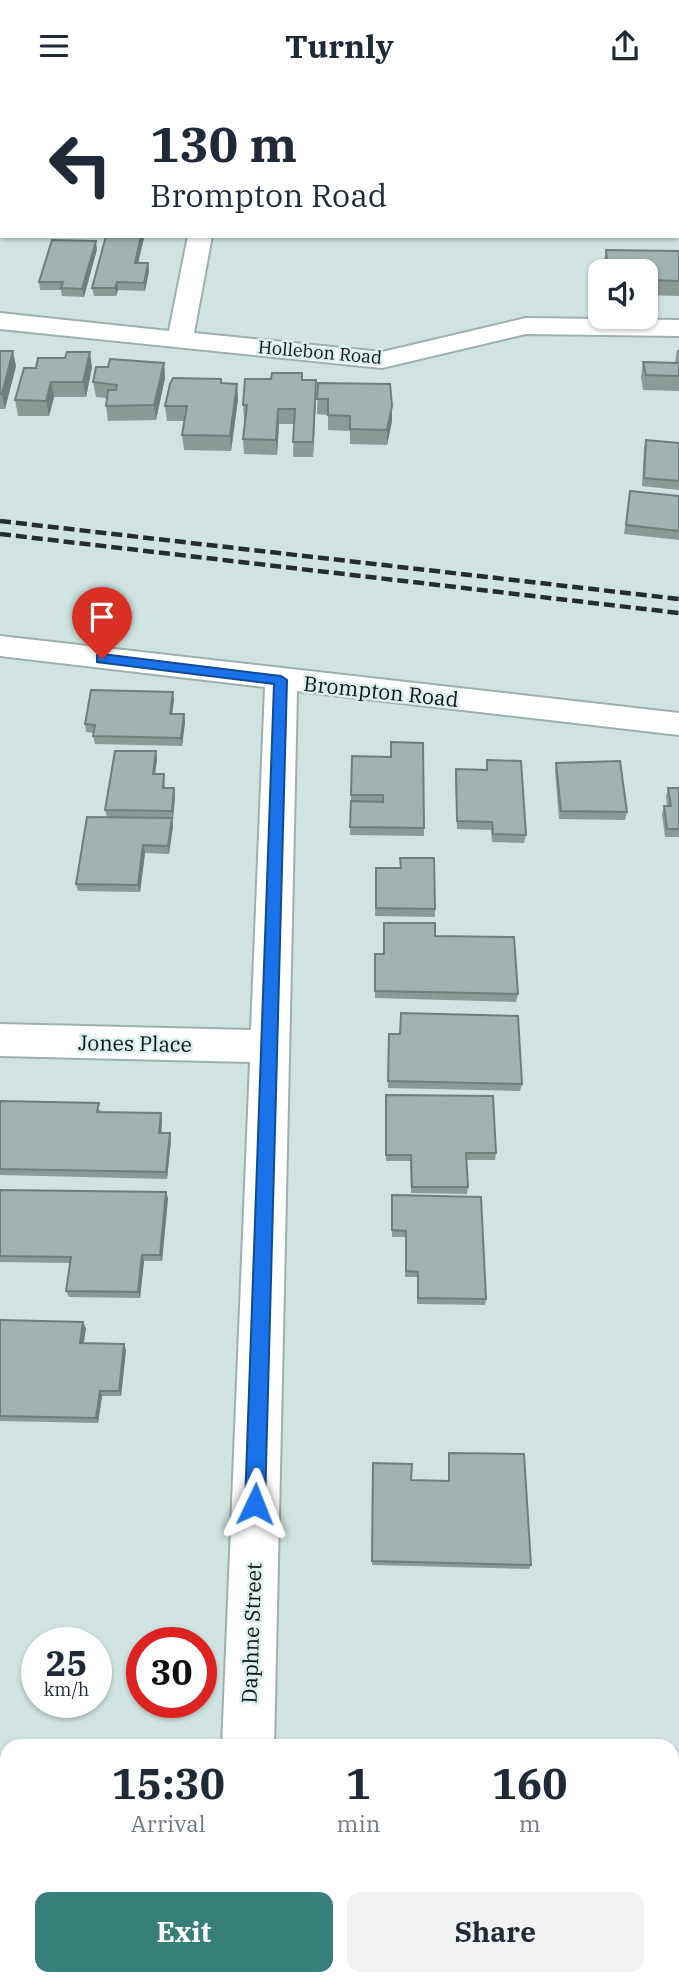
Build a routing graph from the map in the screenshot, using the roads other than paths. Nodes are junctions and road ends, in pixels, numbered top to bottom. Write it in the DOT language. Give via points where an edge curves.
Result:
graph roads {
  1 [pos="200,238"];
  2 [pos="0,321"];
  3 [pos="679,327"];
  4 [pos="180,339"];
  5 [pos="0,646"];
  6 [pos="281,680"];
  7 [pos="679,724"];
  8 [pos="0,1041"];
  9 [pos="269,1046"];
  10 [pos="248,1739"];
  1 -- 4 [label="street"];
  2 -- 4 [label="street, Hollebon Road"];
  3 -- 4 [label="street, Hollebon Road" via="526,325 382,360"];
  5 -- 6 [label="street, Brompton Road"];
  6 -- 7 [label="street, Brompton Road"];
  6 -- 9 [label="street, Daphne Street"];
  8 -- 9 [label="street, Jones Place"];
  9 -- 10 [label="street, Daphne Street"];
}
